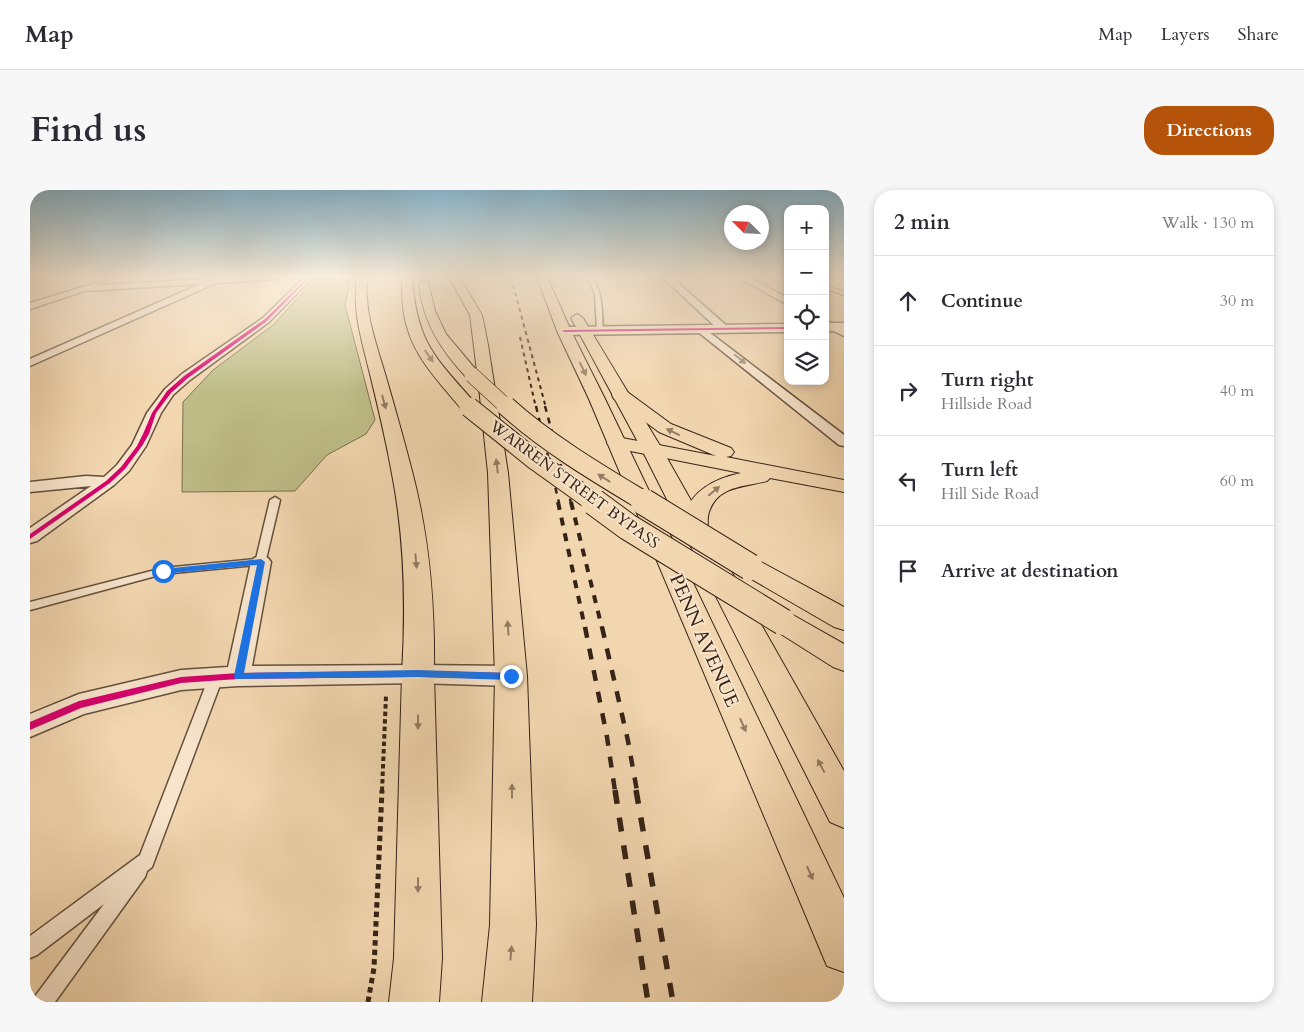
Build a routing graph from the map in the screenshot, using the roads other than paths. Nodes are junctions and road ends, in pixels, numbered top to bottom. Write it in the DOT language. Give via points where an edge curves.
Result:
graph roads {
  1 [pos="139,315"];
  2 [pos="271,315"];
  3 [pos="362,315"];
  4 [pos="411,315"];
  5 [pos="429,315"];
  6 [pos="476,315"];
  7 [pos="572,315"];
  8 [pos="588,315"];
  9 [pos="708,315"];
  10 [pos="580,325"];
  11 [pos="784,328"];
  12 [pos="701,329"];
  13 [pos="724,329"];
  14 [pos="30,364"];
  15 [pos="620,395"];
  16 [pos="844,442"];
  17 [pos="617,443"];
  18 [pos="651,448"];
  19 [pos="752,462"];
  20 [pos="789,476"];
  21 [pos="844,478"];
  22 [pos="108,482"];
  23 [pos="844,486"];
  24 [pos="30,487"];
  25 [pos="275,500"];
  26 [pos="696,534"];
  27 [pos="30,537"];
  28 [pos="261,562"];
  29 [pos="750,567"];
  30 [pos="30,606"];
  31 [pos="844,609"];
  32 [pos="844,620"];
  33 [pos="783,622"];
  34 [pos="844,654"];
  35 [pos="844,659"];
  36 [pos="511,676"];
  37 [pos="227,677"];
  38 [pos="402,682"];
  39 [pos="30,726"];
  40 [pos="844,808"];
  41 [pos="146,861"];
  42 [pos="30,948"];
  43 [pos="844,949"];
  44 [pos="43,1002"];
  45 [pos="414,1002"];
  46 [pos="507,1002"];
  1 -- 14 [label="street"];
  2 -- 22 [label="street" via="169,392 154,413 139,446"];
  3 -- 38 [label="main road, one-way" via="413,527 420,604"];
  4 -- 33 [label="main road, WARREN STREET BYPASS, one-way, bridge" via="416,335 428,355 470,407 535,460 628,527"];
  29 -- 5 [label="main road, WARREN STREET BYPASS, one-way, bridge" via="597,473 519,418 451,352"];
  36 -- 6 [label="main road, one-way" via="498,473"];
  7 -- 10 [label="main road, PENN AVENUE"];
  8 -- 10 [label="lane"];
  9 -- 13 [label="street"];
  10 -- 12 [label="street"];
  10 -- 15 [label="main road, PENN AVENUE"];
  10 -- 17 [label="main road, PENN AVENUE, one-way" via="595,394"];
  11 -- 13 [label="street"];
  12 -- 13 [label="street"];
  12 -- 16 [label="street, one-way"];
  15 -- 18 [label="main road, PENN AVENUE"];
  19 -- 15 [label="main road, one-way" via="671,430"];
  17 -- 18 [label="main road"];
  17 -- 43 [label="main road, PENN AVENUE, one-way"];
  18 -- 19 [label="main road"];
  18 -- 20 [label="main road"];
  18 -- 26 [label="main road, PENN AVENUE"];
  19 -- 21 [label="main road"];
  20 -- 23 [label="main road"];
  26 -- 20 [label="main road, one-way" via="697,515 702,503 720,486 755,477"];
  22 -- 24 [label="street"];
  22 -- 27 [label="street"];
  25 -- 28 [label="lane"];
  40 -- 26 [label="main road, PENN AVENUE, one-way"];
  28 -- 30 [label="lane" via="163,571"];
  28 -- 37 [label="street"];
  29 -- 31 [label="main road"];
  29 -- 32 [label="main road"];
  33 -- 34 [label="main road"];
  33 -- 35 [label="main road"];
  36 -- 38 [label="street"];
  46 -- 36 [label="main road, one-way" via="513,925"];
  37 -- 38 [label="street"];
  37 -- 39 [label="street" via="181,680 79,705"];
  37 -- 41 [label="lane"];
  38 -- 45 [label="main road, one-way" via="418,958"];
  41 -- 42 [label="lane"];
  41 -- 44 [label="lane"];
}
